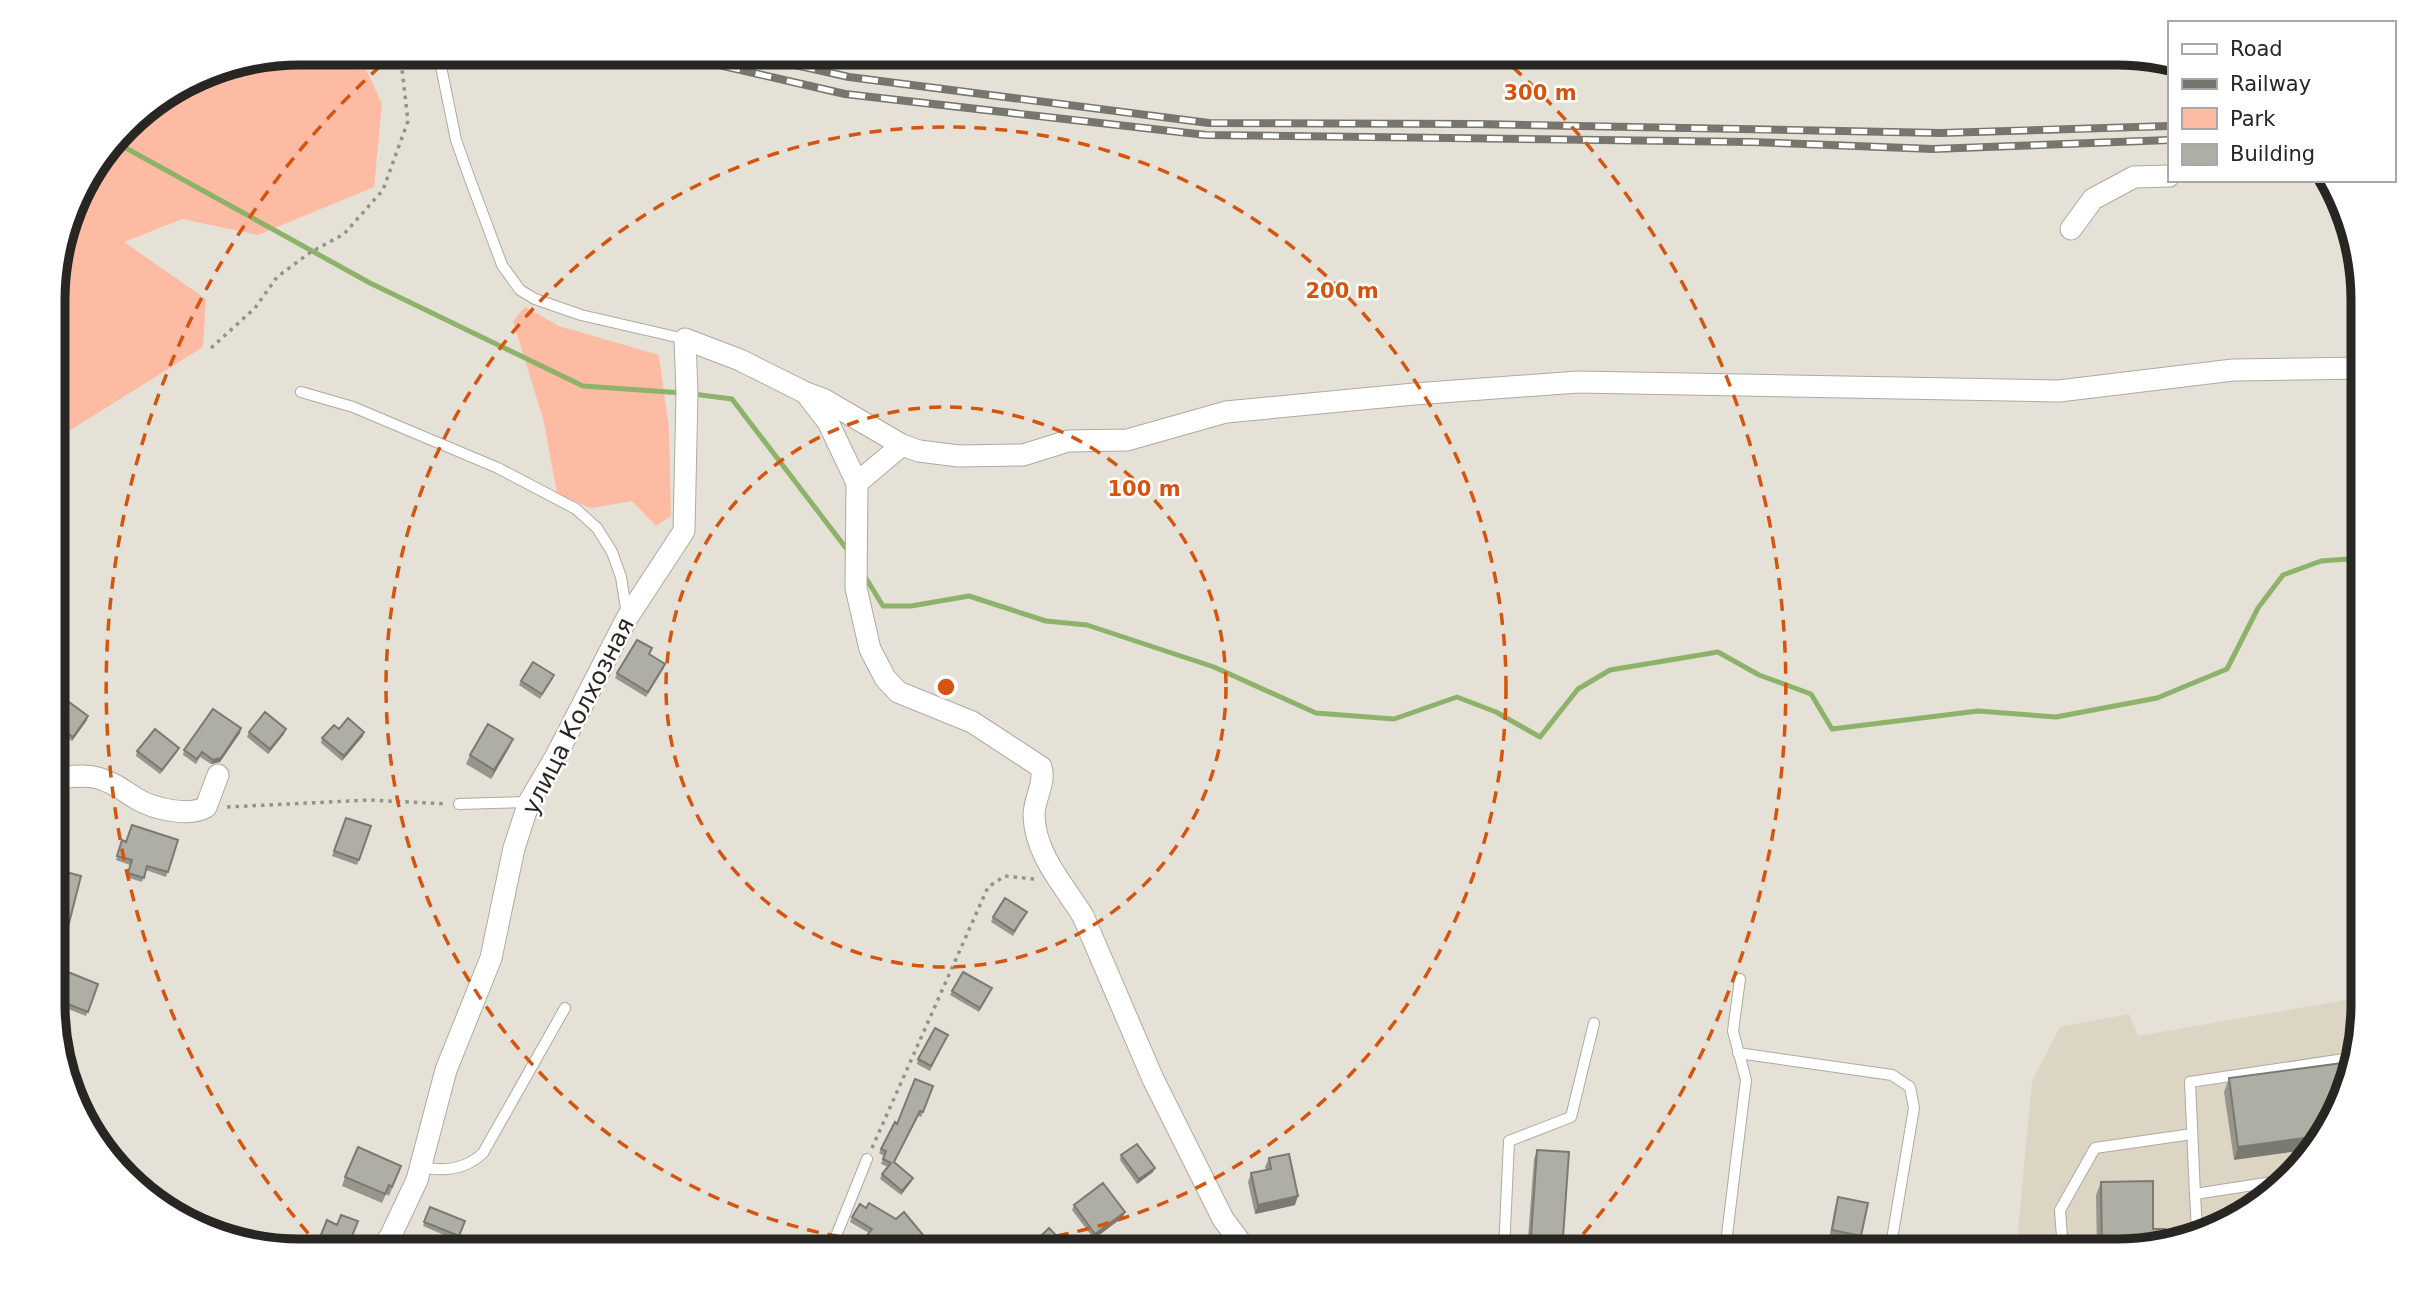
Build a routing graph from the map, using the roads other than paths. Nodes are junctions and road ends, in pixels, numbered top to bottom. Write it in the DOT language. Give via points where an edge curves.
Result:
graph roads {
  1 [pos="441,65"];
  2 [pos="2168,176"];
  3 [pos="2071,229"];
  4 [pos="685,339"];
  5 [pos="2351,368"];
  6 [pos="301,391"];
  7 [pos="804,392"];
  8 [pos="902,445"];
  9 [pos="857,483"];
  10 [pos="627,618"];
  11 [pos="218,775"];
  12 [pos="65,778"];
  13 [pos="529,802"];
  14 [pos="459,804"];
  15 [pos="1740,979"];
  16 [pos="565,1008"];
  17 [pos="1594,1023"];
  18 [pos="1738,1053"];
  19 [pos="2345,1059"];
  20 [pos="2192,1135"];
  21 [pos="867,1159"];
  22 [pos="421,1167"];
  23 [pos="2269,1183"];
  24 [pos="2195,1194"];
  25 [pos="2197,1225"];
  26 [pos="388,1239"];
  27 [pos="835,1239"];
  28 [pos="1238,1239"];
  29 [pos="1505,1239"];
  30 [pos="1726,1239"];
  31 [pos="1892,1239"];
  32 [pos="2062,1239"];
  1 -- 4 [label="lane" via="456,140 471,183 502,265 520,290 580,316"];
  2 -- 3 [label="street" via="2134,177 2093,199"];
  4 -- 7 [label="street"];
  4 -- 10 [label="street, улица Колхозная" via="684,531"];
  5 -- 8 [label="street" via="2233,370 2059,391 1578,382 1226,412 1127,440 1068,441 1023,455 949,455"];
  6 -- 10 [label="lane" via="353,407 498,468 576,509 597,528 612,552"];
  7 -- 8 [label="street"];
  7 -- 9 [label="street" via="828,422"];
  8 -- 9 [label="street"];
  9 -- 28 [label="street" via="856,587 876,663 898,692 972,722 1041,767 1034,814 1047,861 1083,916 1153,1079 1223,1219"];
  10 -- 13 [label="street, улица Колхозная"];
  11 -- 12 [label="street" via="204,808 190,811 140,801 97,778"];
  13 -- 14 [label="lane"];
  13 -- 22 [label="street, улица Колхозная" via="514,848 491,958 446,1070"];
  15 -- 18 [label="lane" via="1733,1031"];
  16 -- 22 [label="lane" via="483,1153 453,1169"];
  17 -- 29 [label="lane" via="1571,1117 1509,1141"];
  18 -- 30 [label="lane" via="1745,1080"];
  18 -- 31 [label="lane" via="1892,1075 1910,1087 1914,1108"];
  19 -- 20 [label="lane" via="2190,1082"];
  20 -- 24 [label="lane"];
  20 -- 32 [label="lane" via="2095,1149 2060,1210"];
  21 -- 27 [label="lane"];
  22 -- 26 [label="street, улица Колхозная"];
  23 -- 24 [label="lane"];
  24 -- 25 [label="lane"];
}
